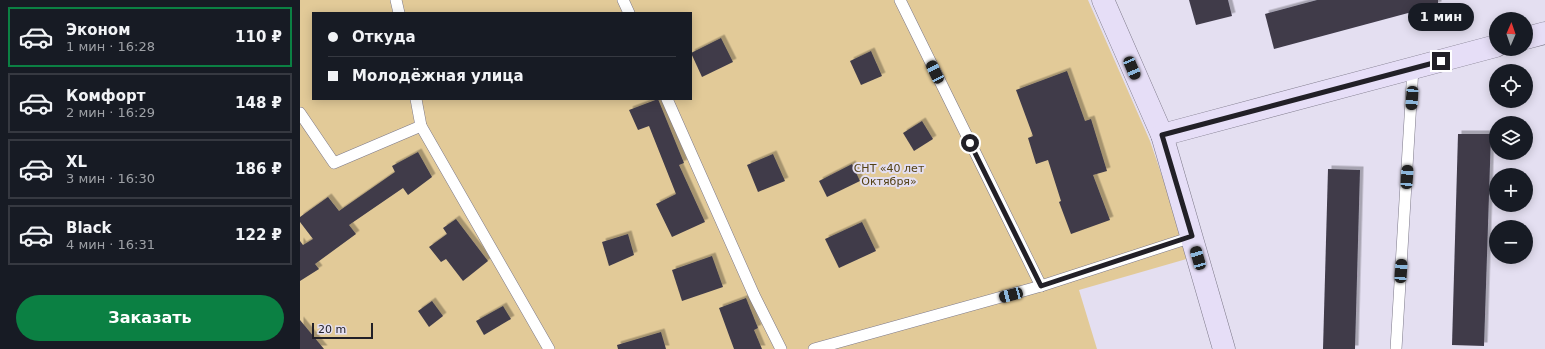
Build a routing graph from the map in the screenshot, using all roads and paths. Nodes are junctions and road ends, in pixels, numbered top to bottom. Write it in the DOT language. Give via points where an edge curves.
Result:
graph roads {
  1 [pos="396,0"];
  2 [pos="623,0"];
  3 [pos="900,0"];
  4 [pos="1103,0"];
  5 [pos="399,12"];
  6 [pos="629,12"];
  7 [pos="1545,33"];
  8 [pos="1533,36"];
  9 [pos="1489,48"];
  10 [pos="1413,68"];
  11 [pos="416,100"];
  12 [pos="667,100"];
  13 [pos="300,113"];
  14 [pos="421,126"];
  15 [pos="1162,135"];
  16 [pos="1192,236"];
  17 [pos="1041,286"];
  18 [pos="549,349"];
  19 [pos="781,349"];
  20 [pos="814,349"];
  21 [pos="1224,349"];
  22 [pos="1396,349"];
  1 -- 5 [label="lane"];
  2 -- 6 [label="lane"];
  3 -- 17 [label="lane"];
  4 -- 15 [label="street"];
  7 -- 8 [label="street"];
  9 -- 10 [label="street"];
  10 -- 15 [label="street"];
  10 -- 22 [label="lane"];
  11 -- 14 [label="lane"];
  12 -- 19 [label="lane" via="754,296"];
  13 -- 14 [label="lane" via="334,163"];
  14 -- 18 [label="lane"];
  15 -- 16 [label="street"];
  16 -- 17 [label="lane"];
  16 -- 21 [label="street"];
  17 -- 20 [label="lane"];
}
